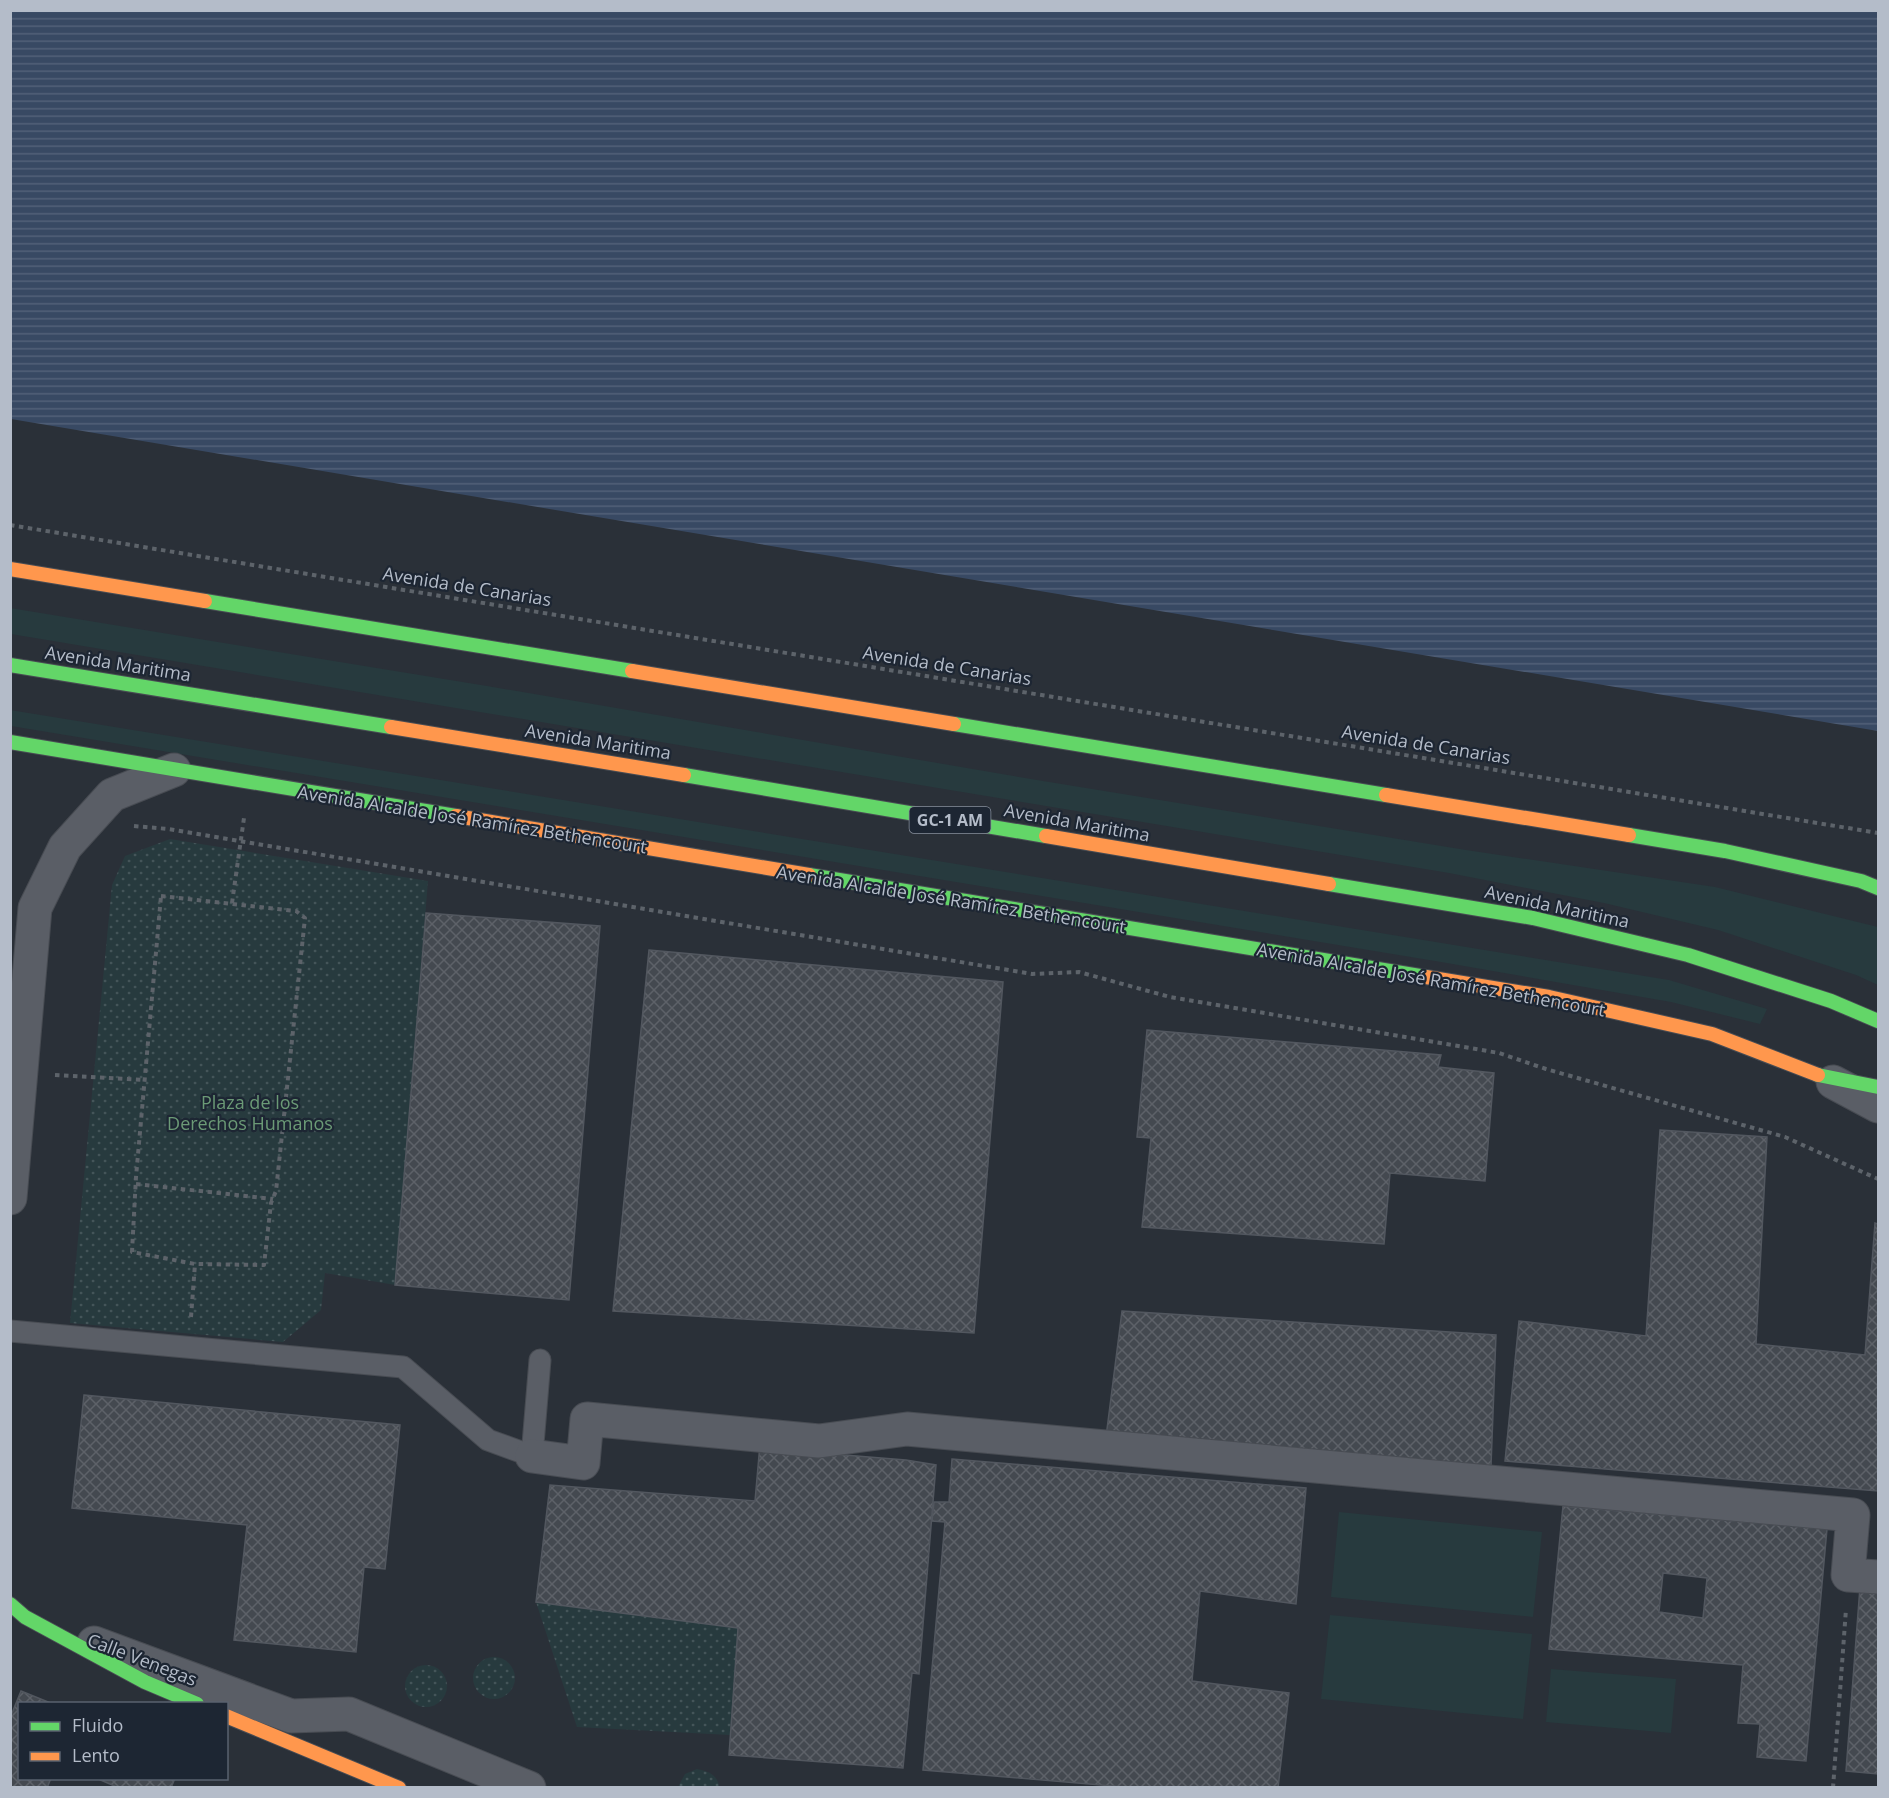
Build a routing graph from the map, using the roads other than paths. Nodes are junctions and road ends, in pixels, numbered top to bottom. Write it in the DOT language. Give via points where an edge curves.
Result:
graph roads {
  1 [pos="10,569"];
  2 [pos="10,665"];
  3 [pos="10,742"];
  4 [pos="174,770"];
  5 [pos="1878,886"];
  6 [pos="1878,1021"];
  7 [pos="1818,1074"];
  8 [pos="1878,1087"];
  9 [pos="1878,1106"];
  10 [pos="10,1198"];
  11 [pos="10,1331"];
  12 [pos="540,1360"];
  13 [pos="532,1456"];
  14 [pos="1863,1576"];
  15 [pos="18,1611"];
  16 [pos="192,1702"];
  17 [pos="228,1717"];
  18 [pos="399,1788"];
  19 [pos="529,1788"];
  1 -- 5 [label="main road" via="1725,851"];
  2 -- 6 [label="main road, Avenida Maritima / GC-1 AM" via="1533,918 1688,955 1831,1001"];
  3 -- 4 [label="main road, Avenida Alcalde José Ramírez Bethencourt"];
  4 -- 7 [label="main road, Avenida Alcalde José Ramírez Bethencourt" via="1549,997 1712,1034"];
  4 -- 10 [label="street" via="112,795 65,847 35,909"];
  7 -- 8 [label="main road"];
  7 -- 9 [label="street, Avenida Alcalde José Ramírez Bethencourt"];
  11 -- 13 [label="lane" via="403,1367 488,1440"];
  12 -- 13 [label="lane"];
  13 -- 14 [label="street" via="583,1463 587,1419 819,1441 907,1430 978,1436 1854,1515"];
  15 -- 16 [label="main road, Calle Venegas" via="145,1682"];
  15 -- 19 [label="street, Calle Venegas" via="291,1716 349,1714"];
  17 -- 18 [label="main road"];
}
